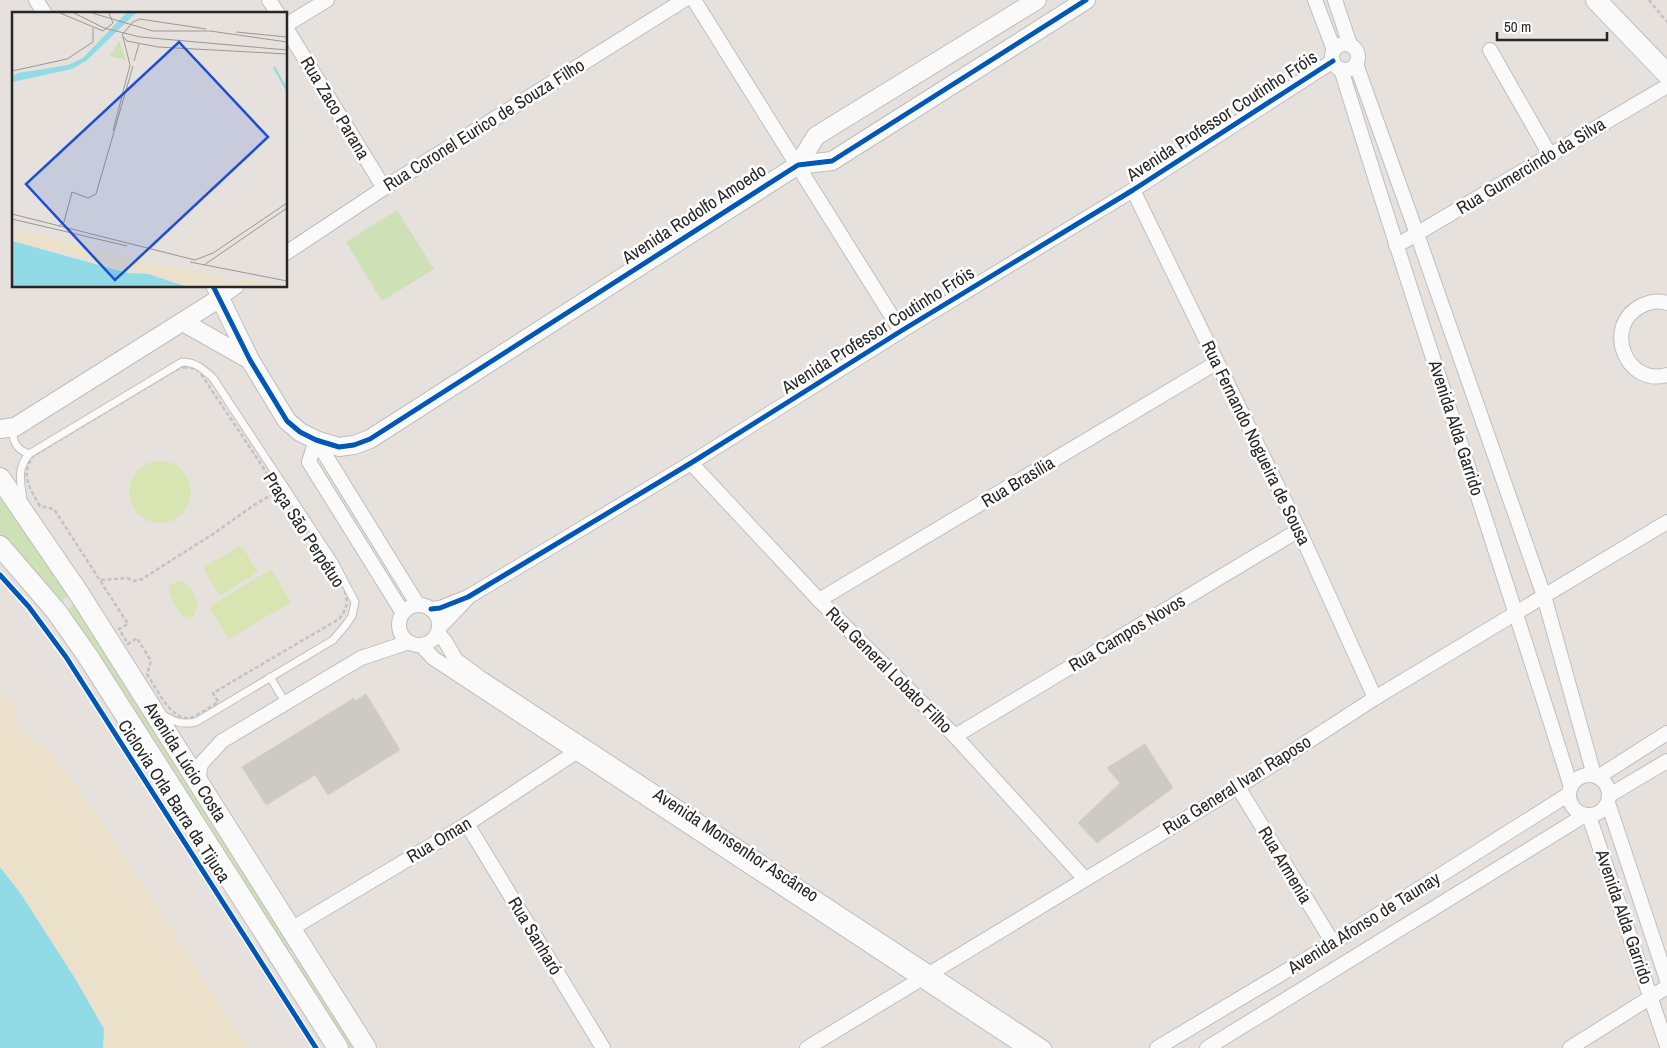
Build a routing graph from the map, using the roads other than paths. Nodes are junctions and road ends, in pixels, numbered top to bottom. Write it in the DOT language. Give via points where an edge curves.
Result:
graph roads {
  1 [pos="36,0"];
  2 [pos="269,0"];
  3 [pos="327,0"];
  4 [pos="684,0"];
  5 [pos="694,0"];
  6 [pos="1037,0"];
  7 [pos="1086,0"];
  8 [pos="1315,0"];
  9 [pos="1335,0"];
  10 [pos="1596,0"];
  11 [pos="44,12"];
  12 [pos="277,12"];
  13 [pos="288,25"];
  14 [pos="288,29"];
  15 [pos="1350,45"];
  16 [pos="1490,50"];
  17 [pos="1336,60"];
  18 [pos="1356,64"];
  19 [pos="1667,74"];
  20 [pos="1667,86"];
  21 [pos="1550,155"];
  22 [pos="798,165"];
  23 [pos="384,188"];
  24 [pos="1133,190"];
  25 [pos="1417,234"];
  26 [pos="1396,246"];
  27 [pos="288,252"];
  28 [pos="230,288"];
  29 [pos="216,292"];
  30 [pos="1667,303"];
  31 [pos="183,322"];
  32 [pos="901,331"];
  33 [pos="250,360"];
  34 [pos="1216,363"];
  35 [pos="1667,376"];
  36 [pos="7,428"];
  37 [pos="316,440"];
  38 [pos="29,454"];
  39 [pos="691,463"];
  40 [pos="0,478"];
  41 [pos="24,511"];
  42 [pos="1667,522"];
  43 [pos="1299,530"];
  44 [pos="0,546"];
  45 [pos="1544,596"];
  46 [pos="468,597"];
  47 [pos="819,600"];
  48 [pos="425,607"];
  49 [pos="1516,612"];
  50 [pos="403,613"];
  51 [pos="438,630"];
  52 [pos="415,643"];
  53 [pos="270,677"];
  54 [pos="1375,698"];
  55 [pos="285,702"];
  56 [pos="151,708"];
  57 [pos="1667,733"];
  58 [pos="955,736"];
  59 [pos="580,750"];
  60 [pos="1667,761"];
  61 [pos="1596,776"];
  62 [pos="198,782"];
  63 [pos="1238,787"];
  64 [pos="1570,790"];
  65 [pos="1609,799"];
  66 [pos="1587,816"];
  67 [pos="467,824"];
  68 [pos="1085,879"];
  69 [pos="291,929"];
  70 [pos="1333,943"];
  71 [pos="925,976"];
  72 [pos="1667,980"];
  73 [pos="1667,987"];
  74 [pos="1651,997"];
  75 [pos="1667,1046"];
  76 [pos="338,1048"];
  77 [pos="366,1048"];
  78 [pos="603,1048"];
  79 [pos="807,1048"];
  80 [pos="1025,1048"];
  81 [pos="1044,1048"];
  82 [pos="1157,1048"];
  83 [pos="1207,1048"];
  84 [pos="1570,1048"];
  1 -- 11 [label="street"];
  2 -- 12 [label="street"];
  3 -- 13 [label="street"];
  4 -- 23 [label="street, Rua Coronel Eurico de Souza Filho"];
  5 -- 22 [label="street"];
  6 -- 22 [label="street, Avenida Rodolfo Amoedo" via="816,136"];
  7 -- 22 [label="street, Avenida Rodolfo Amoedo" via="832,161"];
  8 -- 17 [label="street, Avenida Alda Garrido"];
  9 -- 15 [label="street"];
  10 -- 19 [label="main road"];
  14 -- 23 [label="street, Rua Zaco Parana"];
  15 -- 17 [label="street" via="1338,46"];
  15 -- 18 [label="street" via="1358,53"];
  16 -- 21 [label="street"];
  17 -- 18 [label="street" via="1346,70"];
  17 -- 24 [label="street, Avenida Professor Coutinho Fróis"];
  17 -- 26 [label="street, Avenida Alda Garrido"];
  18 -- 25 [label="street, Avenida Alda Garrido"];
  20 -- 21 [label="street, Rua Gumercindo da Silva"];
  21 -- 25 [label="street, Rua Gumercindo da Silva"];
  22 -- 32 [label="street"];
  22 -- 37 [label="street, Avenida Rodolfo Amoedo" via="370,439 339,448"];
  23 -- 27 [label="street, Rua Coronel Eurico de Souza Filho"];
  24 -- 32 [label="street, Avenida Professor Coutinho Fróis"];
  24 -- 34 [label="street, Rua Fernando Nogueira de Sousa"];
  25 -- 26 [label="street, Rua Gumercindo da Silva"];
  25 -- 45 [label="street, Avenida Alda Garrido"];
  26 -- 49 [label="street, Avenida Alda Garrido"];
  28 -- 29 [label="street"];
  29 -- 31 [label="street"];
  29 -- 33 [label="street"];
  30 -- 35 [label="street" via="1648,303 1635,309 1621,332 1621,346 1626,359 1636,370 1648,376"];
  31 -- 33 [label="street"];
  31 -- 36 [label="street"];
  32 -- 39 [label="street, Avenida Professor Coutinho Fróis"];
  33 -- 37 [label="street, Avenida Rodolfo Amoedo" via="287,421"];
  34 -- 43 [label="street, Rua Fernando Nogueira de Sousa"];
  34 -- 47 [label="street, Rua Brasília"];
  36 -- 38 [label="lane" via="13,434 17,447"];
  37 -- 48 [label="street"];
  37 -- 50 [label="street" via="309,462"];
  38 -- 41 [label="lane" via="20,472"];
  38 -- 53 [label="lane, Praça São Perpétuo" via="182,362 197,365 213,378 334,562 355,602 352,616 333,640"];
  39 -- 46 [label="street, Avenida Professor Coutinho Fróis"];
  39 -- 47 [label="street, Rua General Lobato Filho"];
  40 -- 41 [label="main road, Avenida Lúcio Costa"];
  41 -- 56 [label="main road, Avenida Lúcio Costa"];
  42 -- 45 [label="street, Rua General Ivan Raposo"];
  43 -- 54 [label="street, Rua Fernando Nogueira de Sousa"];
  43 -- 58 [label="street, Rua Campos Novos"];
  44 -- 76 [label="main road, Avenida Lúcio Costa" via="56,611 87,655"];
  45 -- 49 [label="street, Rua General Ivan Raposo"];
  45 -- 61 [label="street, Avenida Alda Garrido"];
  46 -- 48 [label="street, Avenida Professor Coutinho Fróis" via="440,608"];
  46 -- 51 [label="street, Avenida Professor Coutinho Fróis"];
  47 -- 58 [label="street, Rua General Lobato Filho"];
  48 -- 50 [label="street" via="412,606"];
  48 -- 51 [label="street" via="438,618"];
  49 -- 54 [label="street, Rua General Ivan Raposo"];
  49 -- 64 [label="street, Avenida Alda Garrido"];
  50 -- 52 [label="street" via="399,626 404,638"];
  51 -- 52 [label="street" via="431,641"];
  51 -- 59 [label="street, Avenida Monsenhor Ascâneo" via="456,660"];
  52 -- 55 [label="street" via="361,658"];
  52 -- 59 [label="street, Avenida Monsenhor Ascâneo" via="433,658"];
  53 -- 55 [label="lane"];
  53 -- 56 [label="lane, Praça São Perpétuo" via="196,722 185,725"];
  54 -- 63 [label="street, Rua General Ivan Raposo"];
  55 -- 62 [label="street" via="222,741 201,764"];
  56 -- 62 [label="main road, Avenida Lúcio Costa"];
  57 -- 61 [label="street"];
  58 -- 68 [label="street, Rua General Lobato Filho"];
  59 -- 67 [label="street, Rua Oman"];
  59 -- 71 [label="street, Avenida Monsenhor Ascâneo"];
  60 -- 65 [label="street"];
  61 -- 64 [label="street" via="1580,777"];
  61 -- 65 [label="street" via="1608,788"];
  62 -- 69 [label="main road, Avenida Lúcio Costa"];
  63 -- 68 [label="street, Rua General Ivan Raposo"];
  63 -- 70 [label="street, Rua Armenia"];
  64 -- 66 [label="street" via="1573,808"];
  64 -- 70 [label="street, Avenida Afonso de Taunay"];
  65 -- 66 [label="street" via="1604,810"];
  65 -- 72 [label="street, Avenida Alda Garrido"];
  66 -- 74 [label="street, Avenida Alda Garrido"];
  66 -- 83 [label="street, Avenida Afonso de Taunay"];
  67 -- 69 [label="street, Rua Oman"];
  67 -- 78 [label="street, Rua Sanharó"];
  68 -- 71 [label="street, Rua General Ivan Raposo"];
  69 -- 77 [label="main road, Avenida Lúcio Costa"];
  70 -- 82 [label="street, Avenida Afonso de Taunay"];
  71 -- 79 [label="street, Rua General Ivan Raposo"];
  71 -- 80 [label="street, Avenida Monsenhor Ascâneo"];
  71 -- 81 [label="street, Avenida Monsenhor Ascâneo"];
  73 -- 74 [label="street"];
  74 -- 75 [label="street, Avenida Alda Garrido"];
  74 -- 84 [label="street"];
}
